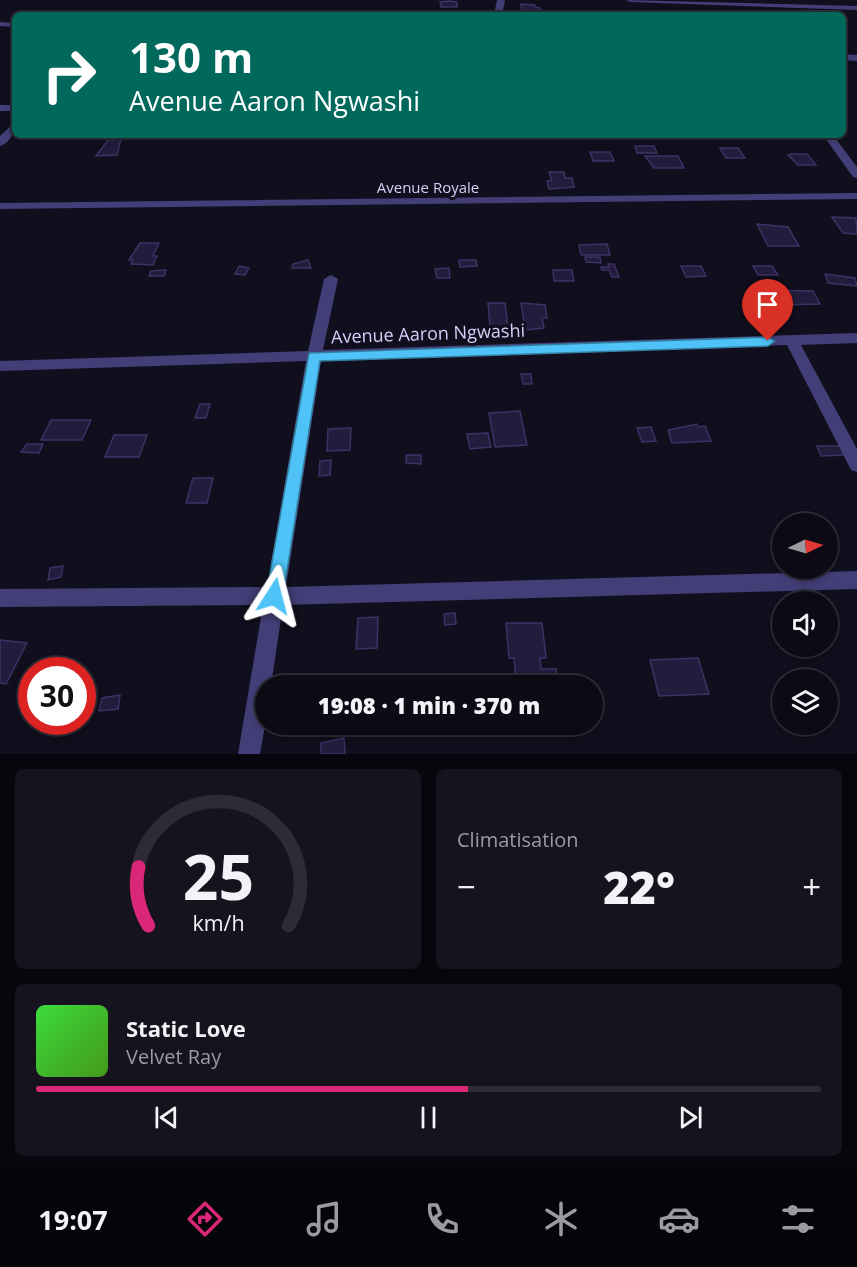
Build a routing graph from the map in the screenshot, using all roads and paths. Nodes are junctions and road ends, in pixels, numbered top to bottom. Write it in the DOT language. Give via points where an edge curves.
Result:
graph roads {
  1 [pos="630,0"];
  2 [pos="769,3"];
  3 [pos="857,8"];
  4 [pos="12,129"];
  5 [pos="830,138"];
  6 [pos="0,143"];
  7 [pos="857,175"];
  8 [pos="857,196"];
  9 [pos="0,206"];
  10 [pos="331,279"];
  11 [pos="857,338"];
  12 [pos="791,340"];
  13 [pos="314,356"];
  14 [pos="0,366"];
  15 [pos="857,465"];
  16 [pos="857,580"];
  17 [pos="274,596"];
  18 [pos="0,598"];
  19 [pos="249,754"];
  1 -- 2 [label="street"];
  2 -- 3 [label="street"];
  4 -- 6 [label="street"];
  5 -- 7 [label="street"];
  8 -- 9 [label="street, Avenue Royale"];
  10 -- 13 [label="street"];
  11 -- 12 [label="street, Avenue Aaron Ngwashi"];
  12 -- 13 [label="street, Avenue Aaron Ngwashi"];
  12 -- 15 [label="street"];
  13 -- 14 [label="street, Avenue Aaron Ngwashi"];
  13 -- 17 [label="street"];
  16 -- 17 [label="street"];
  17 -- 18 [label="street"];
  17 -- 19 [label="street"];
}
